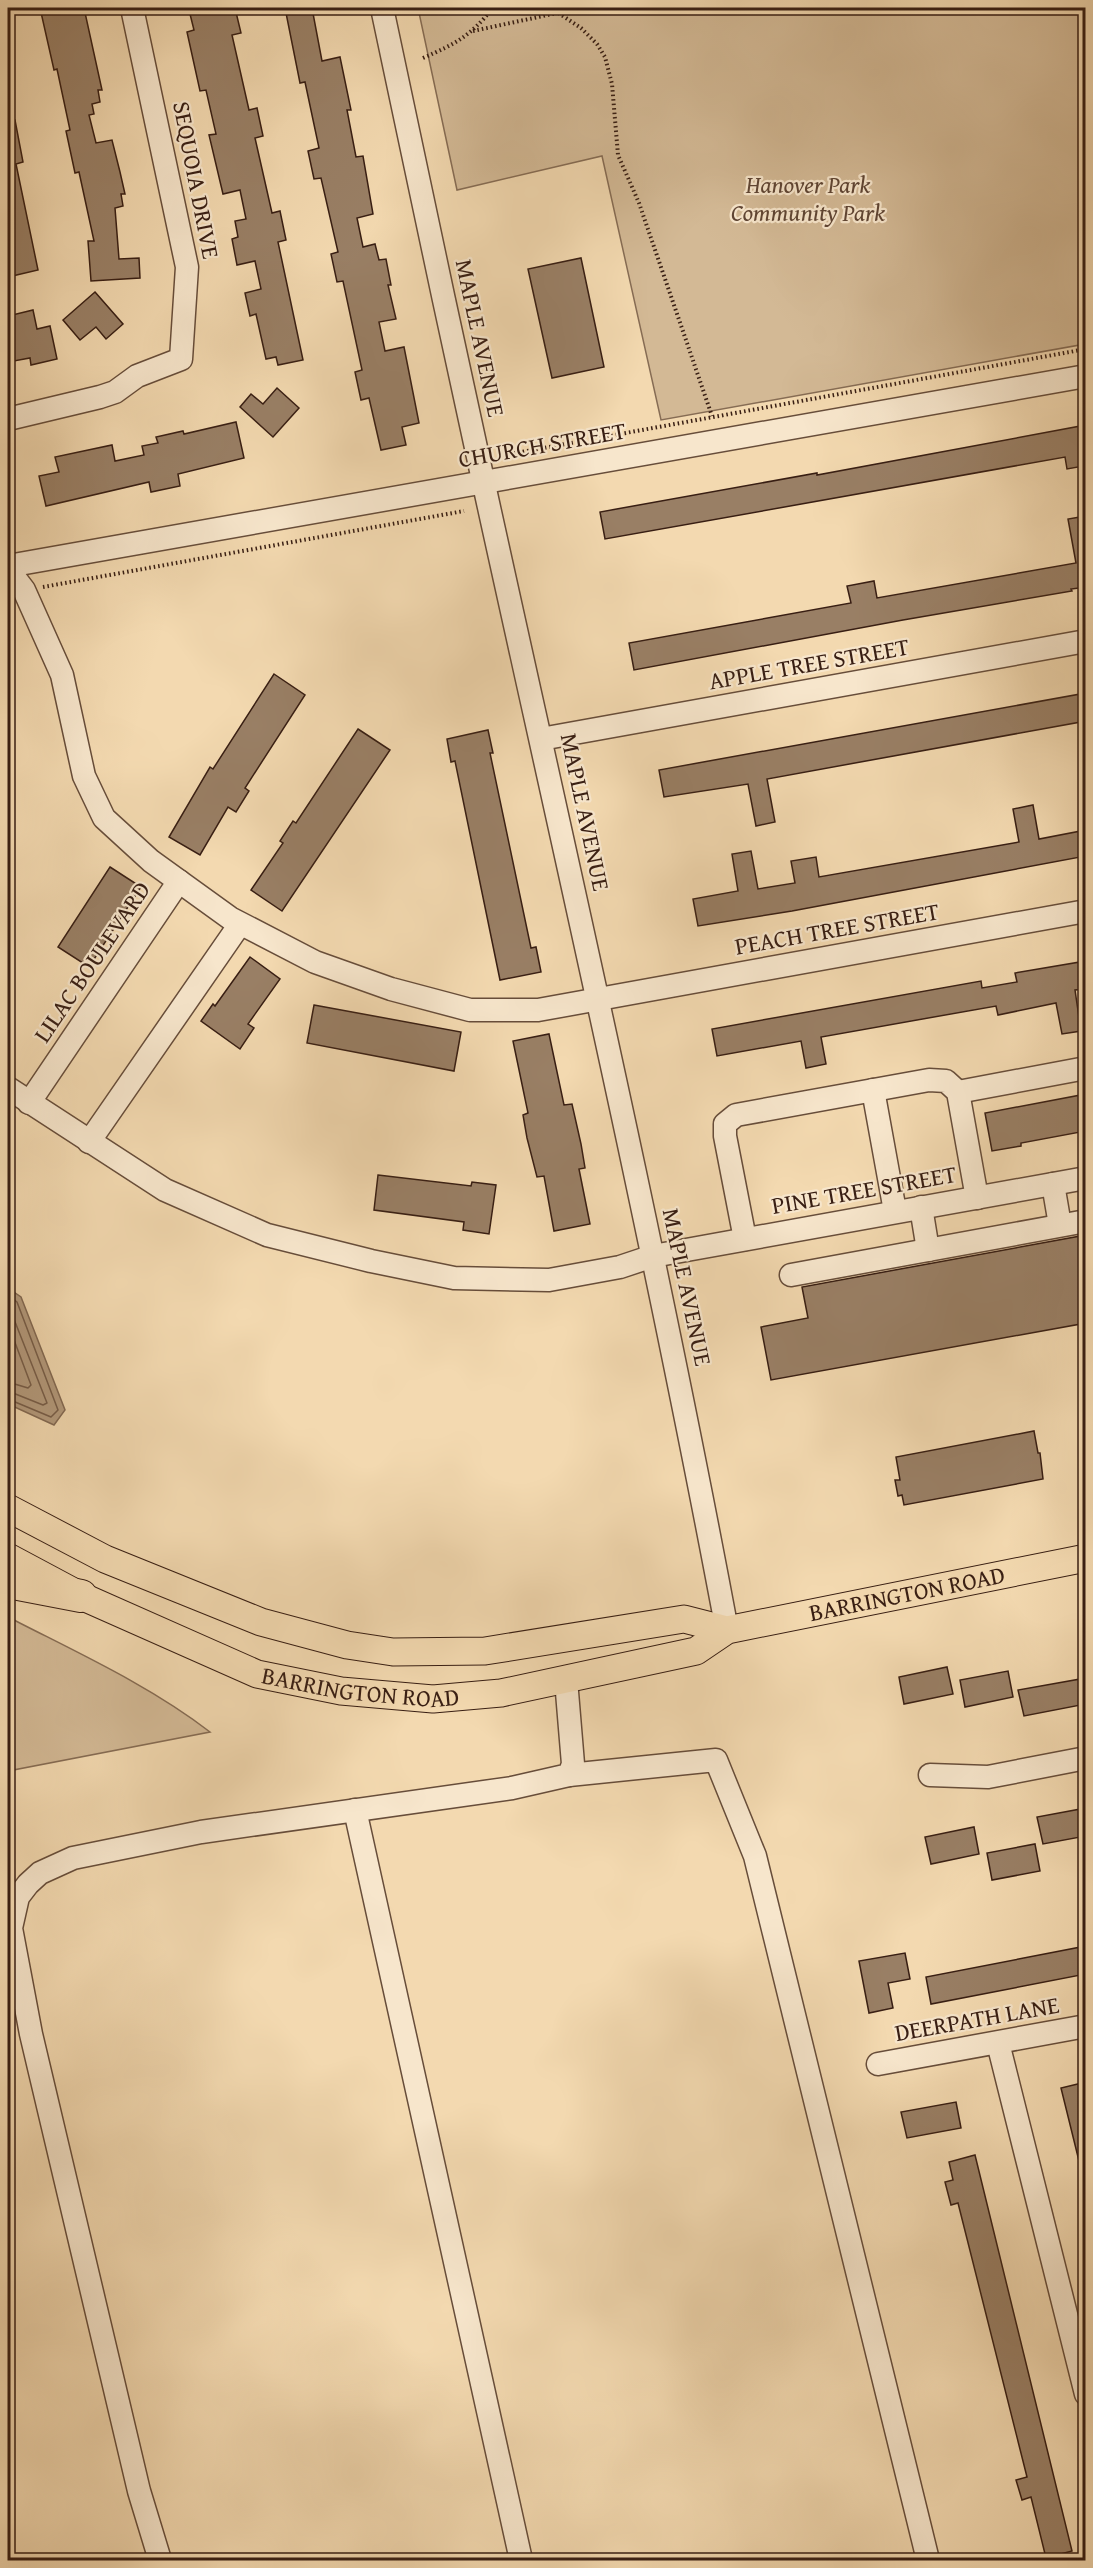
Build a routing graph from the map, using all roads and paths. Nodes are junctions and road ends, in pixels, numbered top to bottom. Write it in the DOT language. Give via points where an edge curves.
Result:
graph roads {
  1 [pos="132,8"];
  2 [pos="382,8"];
  3 [pos="493,8"];
  4 [pos="551,8"];
  5 [pos="557,13"];
  6 [pos="473,31"];
  7 [pos="423,58"];
  8 [pos="1086,350"];
  9 [pos="1086,376"];
  10 [pos="712,416"];
  11 [pos="8,419"];
  12 [pos="505,455"];
  13 [pos="483,483"];
  14 [pos="464,511"];
  15 [pos="8,568"];
  16 [pos="24,590"];
  17 [pos="1086,641"];
  18 [pos="541,739"];
  19 [pos="179,881"];
  20 [pos="1086,910"];
  21 [pos="240,924"];
  22 [pos="597,1000"];
  23 [pos="1086,1068"];
  24 [pos="8,1088"];
  25 [pos="873,1090"];
  26 [pos="958,1092"];
  27 [pos="29,1103"];
  28 [pos="89,1142"];
  29 [pos="1086,1178"];
  30 [pos="1053,1184"];
  31 [pos="977,1198"];
  32 [pos="921,1207"];
  33 [pos="895,1211"];
  34 [pos="1086,1221"];
  35 [pos="1060,1225"];
  36 [pos="745,1239"];
  37 [pos="928,1250"];
  38 [pos="653,1256"];
  39 [pos="791,1275"];
  40 [pos="8,1508"];
  41 [pos="8,1557"];
  42 [pos="1086,1558"];
  43 [pos="8,1582"];
  44 [pos="81,1596"];
  45 [pos="727,1630"];
  46 [pos="566,1680"];
  47 [pos="1086,1758"];
  48 [pos="569,1774"];
  49 [pos="930,1774"];
  50 [pos="355,1810"];
  51 [pos="1086,2026"];
  52 [pos="998,2043"];
  53 [pos="878,2064"];
  54 [pos="1086,2394"];
  55 [pos="160,2560"];
  56 [pos="522,2560"];
  57 [pos="928,2560"];
  1 -- 11 [label="street, SEQUOIA DRIVE" via="183,238 187,267 181,359 137,376 100,398"];
  2 -- 13 [label="street, MAPLE AVENUE"];
  3 -- 6 [label="path"];
  4 -- 5 [label="path"];
  5 -- 6 [label="path"];
  5 -- 10 [label="path" via="580,28 605,57 612,84 618,155 639,203"];
  6 -- 7 [label="path"];
  8 -- 10 [label="path"];
  9 -- 13 [label="street, CHURCH STREET"];
  10 -- 12 [label="path"];
  13 -- 15 [label="street, CHURCH STREET"];
  13 -- 18 [label="street, MAPLE AVENUE"];
  14 -- 16 [label="path"];
  15 -- 16 [label="street, PEACH TREE STREET"];
  16 -- 19 [label="street, PEACH TREE STREET" via="62,675 84,776 104,818"];
  17 -- 18 [label="street, APPLE TREE STREET"];
  18 -- 22 [label="street, MAPLE AVENUE"];
  19 -- 21 [label="street, PEACH TREE STREET"];
  19 -- 27 [label="street, LILAC BOULEVARD"];
  20 -- 22 [label="street, PEACH TREE STREET"];
  21 -- 22 [label="street, PEACH TREE STREET" via="315,962 391,989 470,1010 538,1010"];
  21 -- 28 [label="street"];
  22 -- 38 [label="street, MAPLE AVENUE"];
  23 -- 26 [label="street"];
  24 -- 27 [label="street, PINE TREE STREET"];
  25 -- 26 [label="street" via="929,1080 946,1081"];
  25 -- 33 [label="street"];
  25 -- 36 [label="street" via="736,1115 725,1124"];
  26 -- 31 [label="street"];
  27 -- 28 [label="street, PINE TREE STREET"];
  28 -- 38 [label="street, PINE TREE STREET" via="165,1190 267,1235 454,1278 549,1280"];
  29 -- 30 [label="street, PINE TREE STREET"];
  30 -- 31 [label="street, PINE TREE STREET"];
  30 -- 35 [label="street"];
  31 -- 32 [label="street, PINE TREE STREET"];
  32 -- 33 [label="street, PINE TREE STREET"];
  32 -- 37 [label="street"];
  33 -- 36 [label="street, PINE TREE STREET"];
  34 -- 35 [label="street"];
  35 -- 37 [label="street"];
  36 -- 38 [label="street, PINE TREE STREET"];
  37 -- 39 [label="street"];
  38 -- 45 [label="street, MAPLE AVENUE"];
  40 -- 45 [label="main road, BARRINGTON ROAD" via="105,1558 250,1617 347,1645 393,1652 485,1651 684,1619"];
  41 -- 44 [label="main road, BARRINGTON ROAD"];
  42 -- 45 [label="main road, BARRINGTON ROAD"];
  43 -- 44 [label="highway"];
  44 -- 46 [label="main road, BARRINGTON ROAD" via="257,1674 341,1691 433,1699 501,1693"];
  45 -- 46 [label="main road, BARRINGTON ROAD" via="696,1651"];
  46 -- 48 [label="street" via="573,1764"];
  47 -- 49 [label="street" via="988,1777"];
  48 -- 50 [label="street" via="512,1788"];
  48 -- 57 [label="street" via="716,1760 756,1856"];
  50 -- 55 [label="street" via="201,1832 73,1858 40,1873 18,1897 11,1928 31,2034 139,2490"];
  50 -- 56 [label="street"];
  51 -- 52 [label="street, DEERPATH LANE"];
  52 -- 53 [label="street, DEERPATH LANE"];
  52 -- 54 [label="street"];
}
